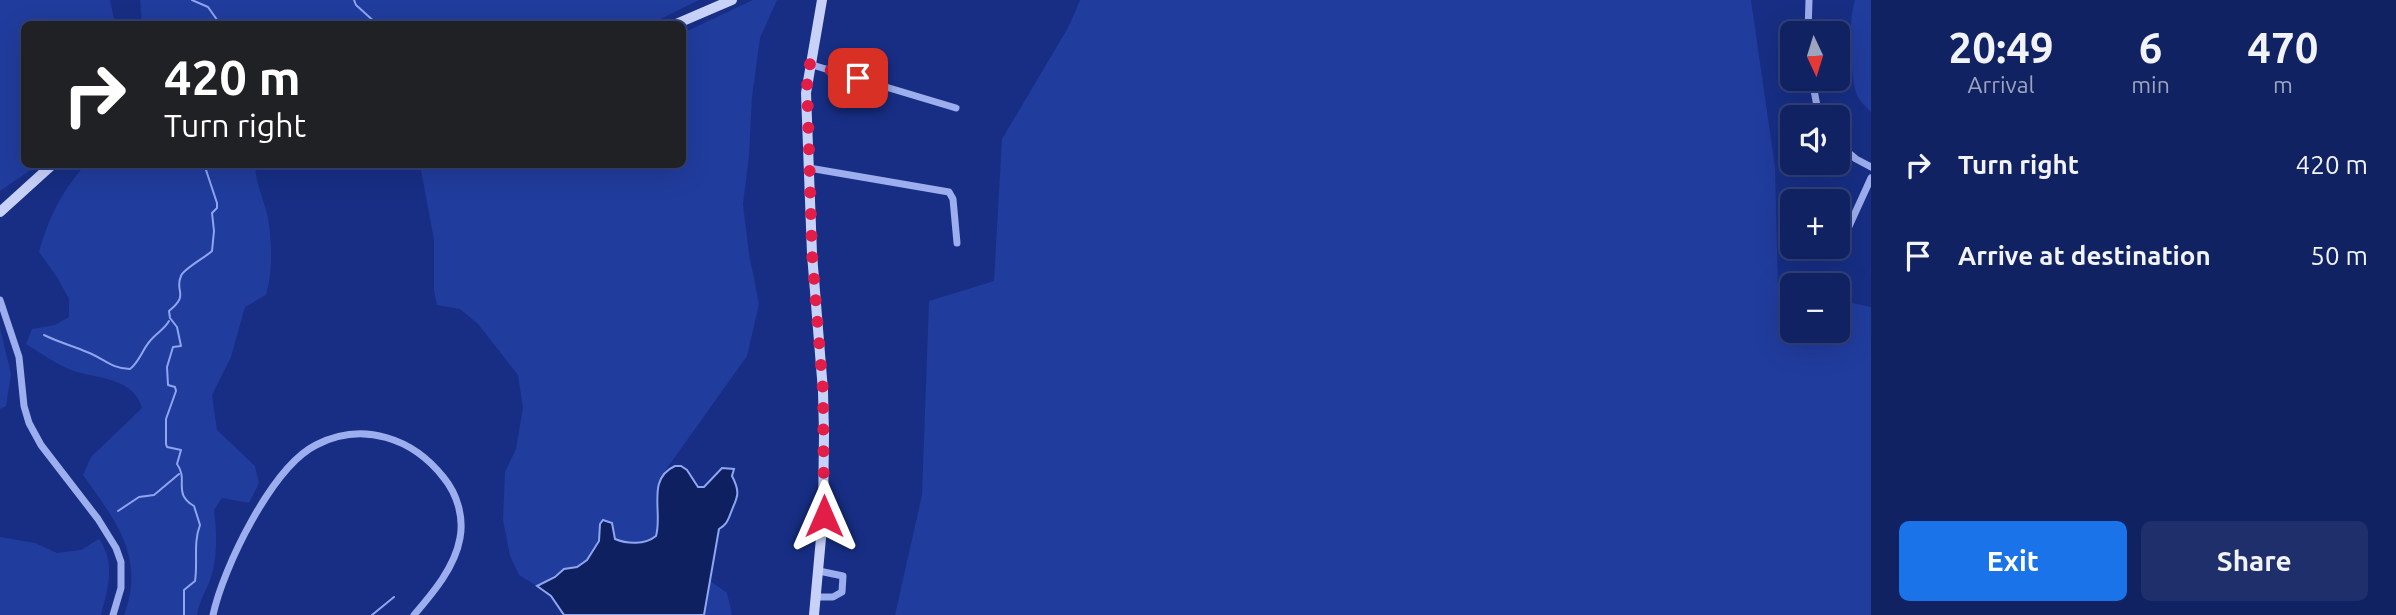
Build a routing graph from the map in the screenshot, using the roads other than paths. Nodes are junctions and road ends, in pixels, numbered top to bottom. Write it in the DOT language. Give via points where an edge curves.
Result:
graph roads {
  1 [pos="732,0"];
  2 [pos="821,0"];
  3 [pos="1809,0"];
  4 [pos="683,21"];
  5 [pos="1808,21"];
  6 [pos="809,64"];
  7 [pos="956,108"];
  8 [pos="1850,154"];
  9 [pos="1871,167"];
  10 [pos="49,168"];
  11 [pos="809,168"];
  12 [pos="1871,178"];
  13 [pos="0,212"];
  14 [pos="1850,224"];
  15 [pos="957,243"];
  16 [pos="0,300"];
  17 [pos="818,571"];
  18 [pos="816,597"];
  19 [pos="113,615"];
  20 [pos="213,615"];
  21 [pos="414,615"];
  22 [pos="814,615"];
  1 -- 4 [label="street"];
  2 -- 6 [label="street"];
  3 -- 5 [label="street"];
  6 -- 7 [label="street"];
  6 -- 11 [label="street"];
  8 -- 9 [label="street"];
  10 -- 13 [label="street"];
  11 -- 15 [label="street" via="949,192"];
  11 -- 17 [label="street" via="823,391 824,516"];
  12 -- 14 [label="street"];
  16 -- 19 [label="street" via="19,357 29,423 116,548 121,588"];
  17 -- 18 [label="street"];
  17 -- 18 [label="street" via="838,573 844,581 837,596"];
  18 -- 22 [label="street"];
  20 -- 21 [label="street" via="227,570 286,470 322,442 374,435 396,440 425,457 448,484 458,507 461,537 450,567"];
}
